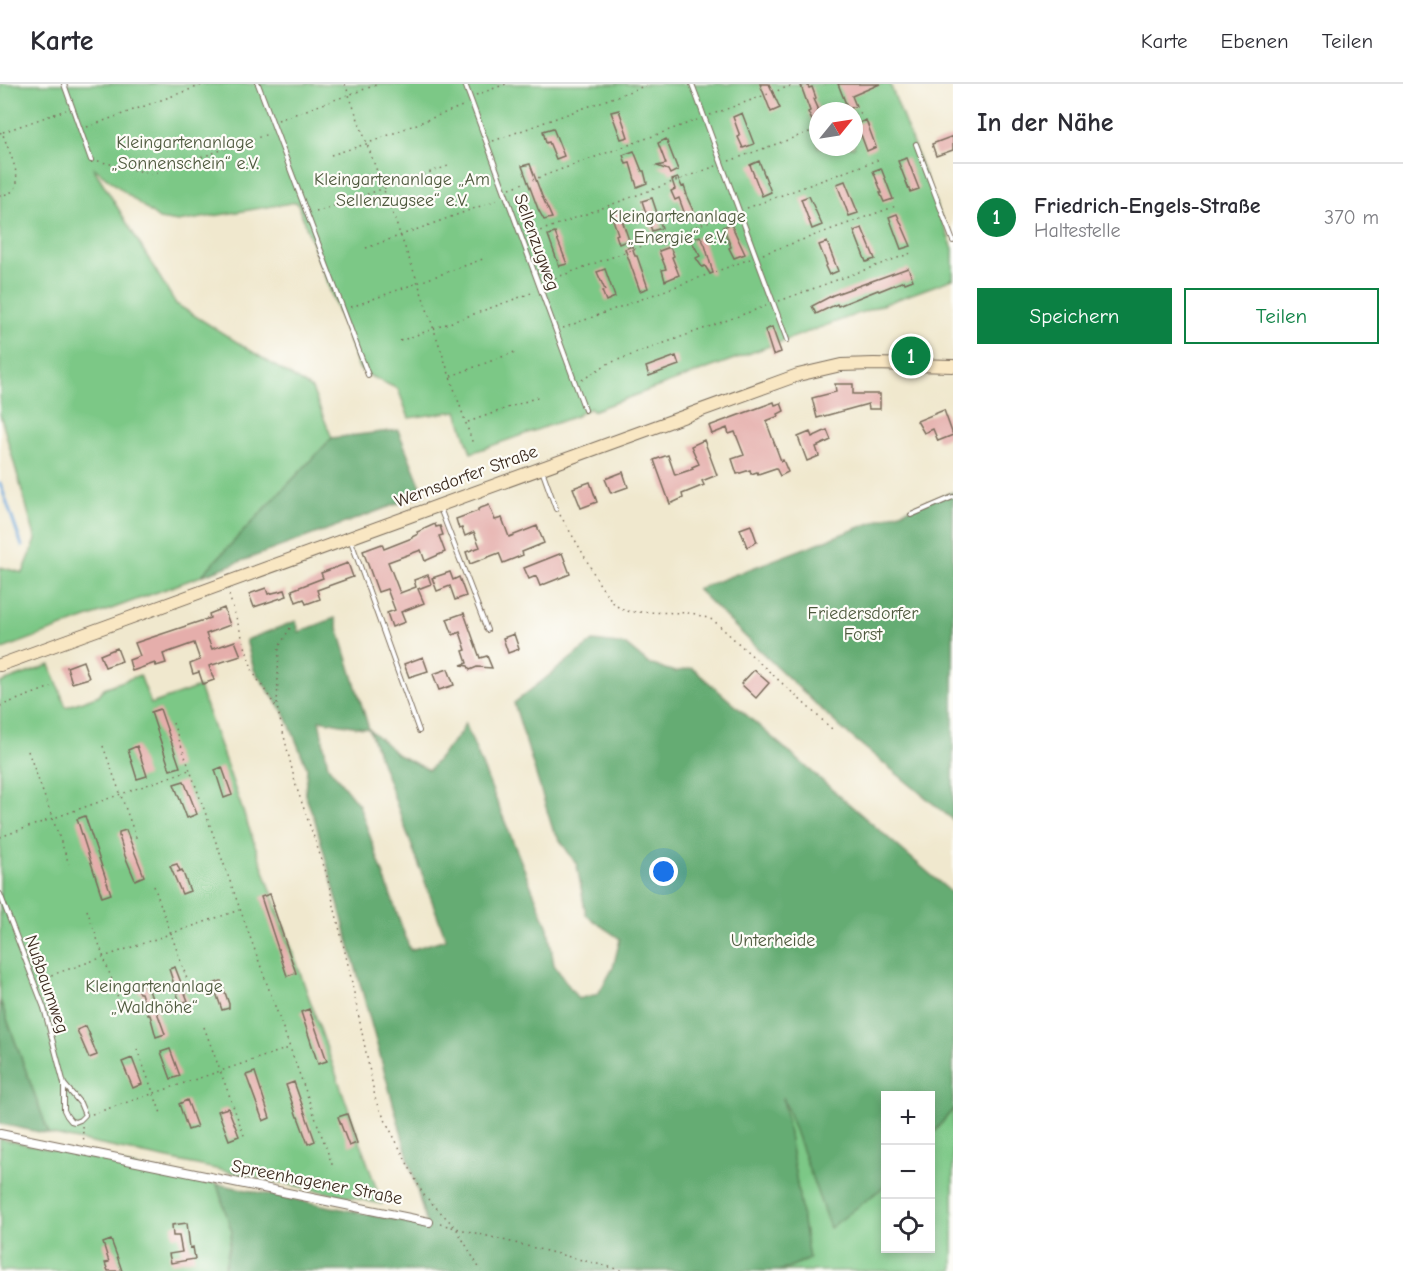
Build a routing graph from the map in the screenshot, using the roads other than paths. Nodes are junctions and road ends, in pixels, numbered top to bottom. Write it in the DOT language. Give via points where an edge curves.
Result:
graph roads {
  1 [pos="64,84"];
  2 [pos="258,84"];
  3 [pos="465,84"];
  4 [pos="692,84"];
  5 [pos="916,144"];
  6 [pos="92,160"];
  7 [pos="953,242"];
  8 [pos="787,340"];
  9 [pos="953,366"];
  10 [pos="368,375"];
  11 [pos="585,410"];
  12 [pos="541,468"];
  13 [pos="953,497"];
  14 [pos="439,505"];
  15 [pos="556,509"];
  16 [pos="911,515"];
  17 [pos="349,537"];
  18 [pos="487,630"];
  19 [pos="0,665"];
  20 [pos="419,731"];
  21 [pos="0,894"];
  22 [pos="64,1084"];
  23 [pos="0,1134"];
  24 [pos="429,1222"];
  1 -- 6 [label="lane"];
  2 -- 10 [label="lane"];
  3 -- 11 [label="lane, Sellenzugweg"];
  4 -- 8 [label="lane"];
  5 -- 7 [label="lane"];
  9 -- 12 [label="main road, Wernsdorfer Straße" via="874,364 817,369"];
  12 -- 14 [label="main road, Wernsdorfer Straße"];
  12 -- 15 [label="lane"];
  13 -- 16 [label="lane"];
  14 -- 17 [label="main road, Wernsdorfer Straße"];
  14 -- 18 [label="lane"];
  17 -- 19 [label="main road, Wernsdorfer Straße"];
  17 -- 20 [label="lane"];
  21 -- 22 [label="lane, Nußbaumweg" via="44,1008"];
  22 -- 22 [label="lane, Nußbaumweg" via="64,1110 75,1122 85,1115"];
  23 -- 24 [label="street, Spreenhagener Straße"];
}
